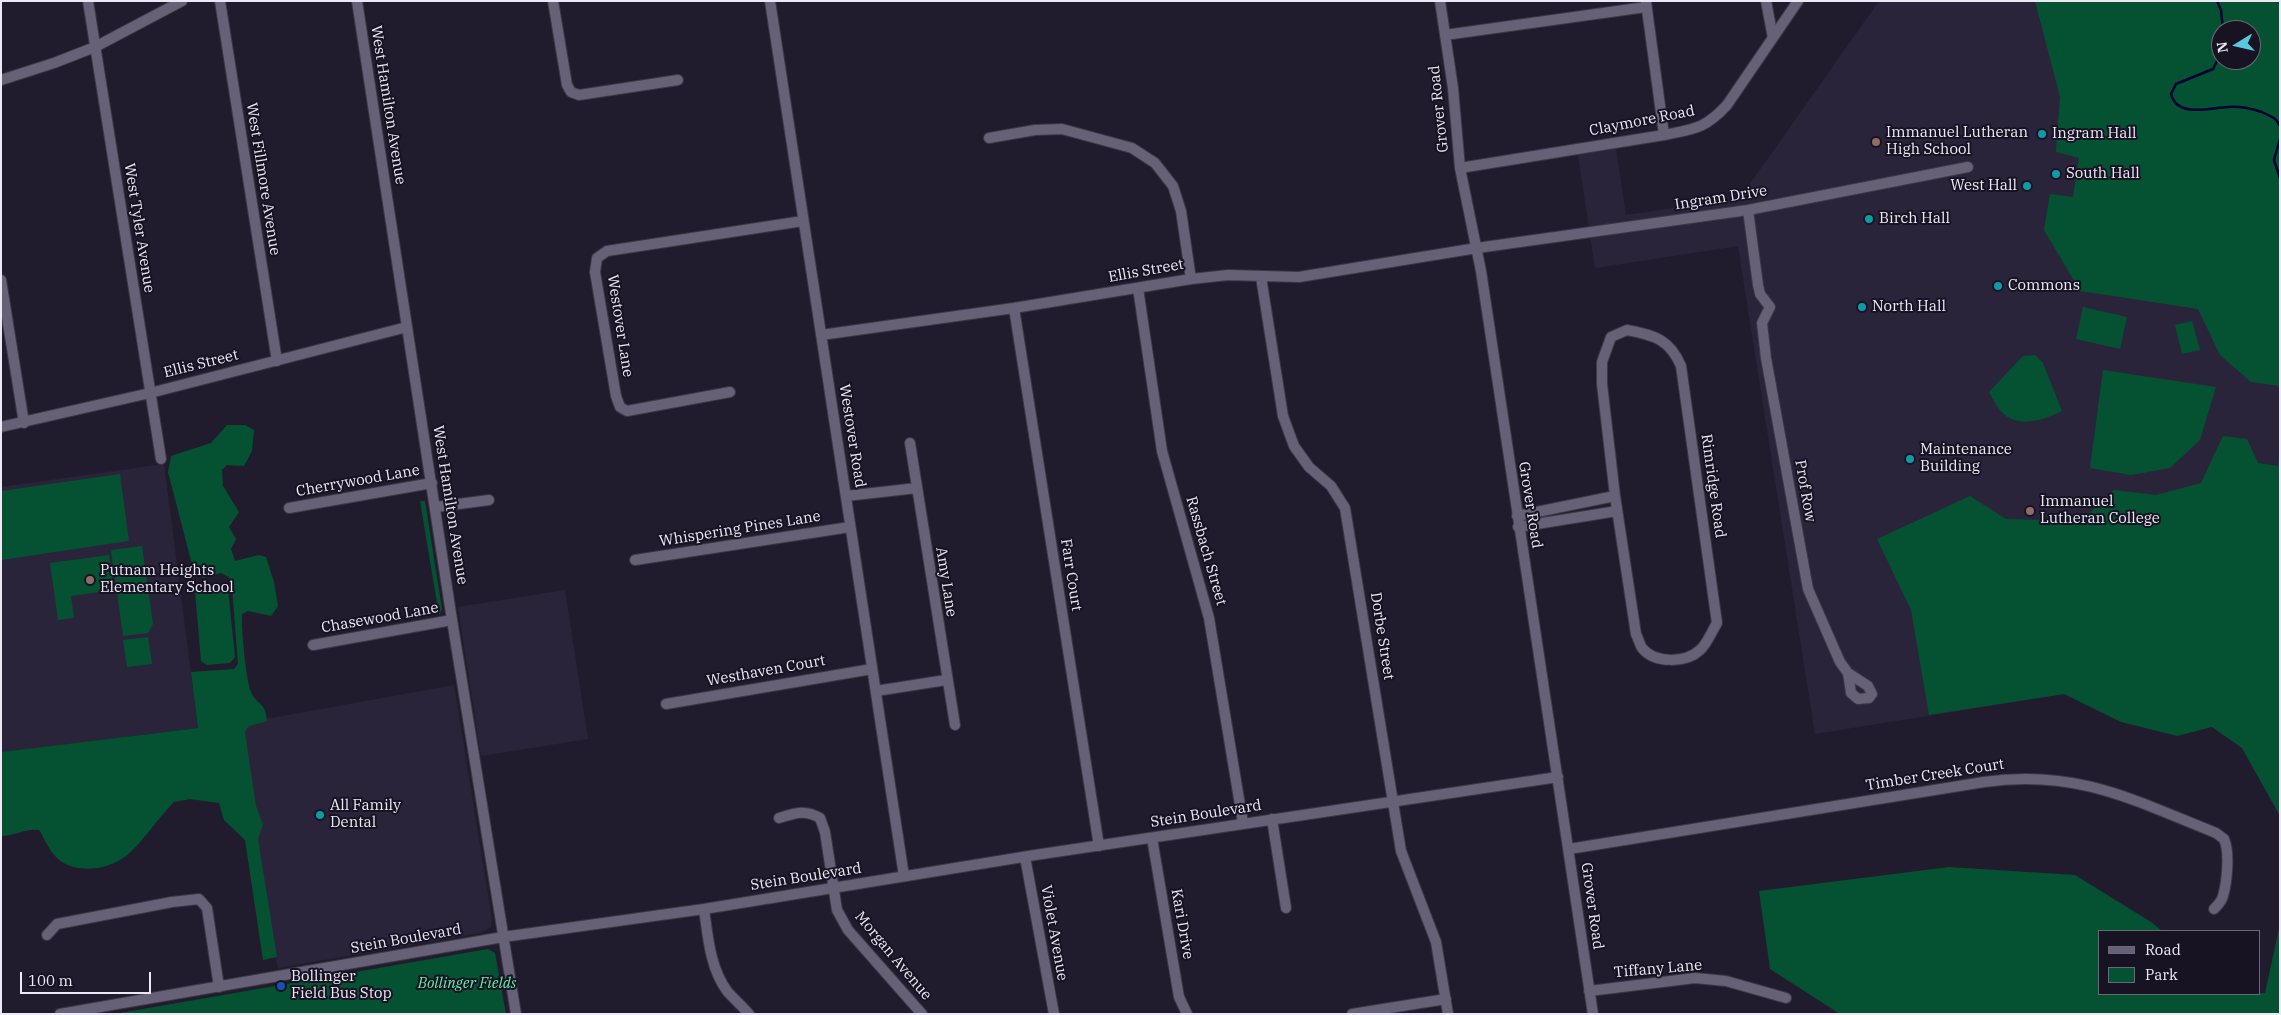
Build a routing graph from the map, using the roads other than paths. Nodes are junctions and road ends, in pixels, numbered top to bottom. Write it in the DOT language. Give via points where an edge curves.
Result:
graph roads {
  1 [pos="88,1"];
  2 [pos="182,1"];
  3 [pos="220,1"];
  4 [pos="357,1"];
  5 [pos="553,1"];
  6 [pos="770,1"];
  7 [pos="1440,1"];
  8 [pos="1766,1"];
  9 [pos="1798,1"];
  10 [pos="1646,4"];
  11 [pos="1446,35"];
  12 [pos="1773,38"];
  13 [pos="95,47"];
  14 [pos="1,80"];
  15 [pos="678,80"];
  16 [pos="1664,135"];
  17 [pos="988,138"];
  18 [pos="1460,168"];
  19 [pos="1968,168"];
  20 [pos="1748,210"];
  21 [pos="804,221"];
  22 [pos="1477,248"];
  23 [pos="1262,277"];
  24 [pos="1191,279"];
  25 [pos="1,280"];
  26 [pos="1138,288"];
  27 [pos="1014,308"];
  28 [pos="407,327"];
  29 [pos="821,335"];
  30 [pos="277,361"];
  31 [pos="730,392"];
  32 [pos="150,393"];
  33 [pos="24,423"];
  34 [pos="1,427"];
  35 [pos="910,443"];
  36 [pos="161,460"];
  37 [pos="432,483"];
  38 [pos="917,488"];
  39 [pos="846,496"];
  40 [pos="1615,496"];
  41 [pos="489,500"];
  42 [pos="289,508"];
  43 [pos="436,508"];
  44 [pos="1617,511"];
  45 [pos="1516,516"];
  46 [pos="850,527"];
  47 [pos="1518,527"];
  48 [pos="635,560"];
  49 [pos="452,620"];
  50 [pos="313,645"];
  51 [pos="872,669"];
  52 [pos="1848,673"];
  53 [pos="946,680"];
  54 [pos="876,691"];
  55 [pos="666,704"];
  56 [pos="955,725"];
  57 [pos="1558,777"];
  58 [pos="1392,801"];
  59 [pos="779,818"];
  60 [pos="1272,819"];
  61 [pos="1243,823"];
  62 [pos="1152,838"];
  63 [pos="1099,846"];
  64 [pos="1569,848"];
  65 [pos="1025,857"];
  66 [pos="904,876"];
  67 [pos="832,889"];
  68 [pos="1286,908"];
  69 [pos="2214,908"];
  70 [pos="704,909"];
  71 [pos="47,935"];
  72 [pos="503,938"];
  73 [pos="218,986"];
  74 [pos="1589,991"];
  75 [pos="1786,998"];
  76 [pos="1446,999"];
  77 [pos="60,1014"];
  78 [pos="516,1014"];
  79 [pos="749,1014"];
  80 [pos="922,1014"];
  81 [pos="1054,1014"];
  82 [pos="1187,1014"];
  83 [pos="1352,1014"];
  84 [pos="1448,1014"];
  85 [pos="1593,1014"];
  1 -- 13 [label="street, West Tyler Avenue"];
  2 -- 13 [label="street"];
  3 -- 30 [label="street, West Fillmore Avenue"];
  4 -- 28 [label="street, West Hamilton Avenue"];
  5 -- 15 [label="street" via="567,85 571,92 579,95"];
  6 -- 21 [label="street, Westover Road"];
  7 -- 11 [label="street, Grover Road"];
  8 -- 12 [label="street"];
  9 -- 12 [label="street, Claymore Road"];
  10 -- 11 [label="street"];
  10 -- 16 [label="street"];
  11 -- 18 [label="street, Grover Road"];
  12 -- 16 [label="street, Claymore Road" via="1713,121 1692,130"];
  13 -- 14 [label="street"];
  13 -- 32 [label="street, West Tyler Avenue"];
  16 -- 18 [label="street, Claymore Road"];
  17 -- 24 [label="street" via="1062,129 1132,148 1155,164 1173,186"];
  18 -- 22 [label="street, Grover Road"];
  19 -- 20 [label="street, Ingram Drive"];
  20 -- 22 [label="street, Ingram Drive"];
  20 -- 52 [label="street, Prof Row" via="1760,294 1770,307 1762,323 1766,358 1806,581 1817,613"];
  21 -- 29 [label="street, Westover Road"];
  21 -- 31 [label="street, Westover Lane" via="607,251 597,258 595,272 620,407 627,411"];
  22 -- 23 [label="street, Ellis Street" via="1299,277"];
  22 -- 45 [label="street, Grover Road"];
  23 -- 24 [label="street, Ellis Street"];
  23 -- 58 [label="street, Dorbe Street" via="1283,416 1294,446 1309,467 1331,486 1345,508"];
  24 -- 26 [label="street, Ellis Street"];
  25 -- 33 [label="street"];
  26 -- 27 [label="street, Ellis Street"];
  26 -- 61 [label="street, Rassbach Street" via="1162,451 1209,618"];
  27 -- 29 [label="street, Ellis Street"];
  27 -- 63 [label="street, Farr Court"];
  28 -- 30 [label="street, Ellis Street"];
  28 -- 37 [label="street, West Hamilton Avenue"];
  29 -- 39 [label="street, Westover Road"];
  30 -- 32 [label="street, Ellis Street"];
  32 -- 33 [label="street, Ellis Street"];
  32 -- 36 [label="street, West Tyler Avenue"];
  33 -- 34 [label="street, Ellis Street"];
  35 -- 38 [label="street, Amy Lane"];
  37 -- 42 [label="street, Cherrywood Lane"];
  37 -- 43 [label="street, West Hamilton Avenue"];
  38 -- 39 [label="street"];
  38 -- 53 [label="street, Amy Lane"];
  39 -- 46 [label="street, Westover Road"];
  40 -- 44 [label="street, Rimridge Road"];
  40 -- 44 [label="street, Rimridge Road" via="1602,362 1610,337 1628,330 1660,339 1675,353 1681,366 1717,623 1700,650 1667,661 1653,657 1642,648 1636,634"];
  40 -- 45 [label="street"];
  41 -- 43 [label="street"];
  43 -- 49 [label="street, West Hamilton Avenue"];
  44 -- 47 [label="street"];
  45 -- 47 [label="street, Grover Road"];
  46 -- 48 [label="street, Whispering Pines Lane"];
  46 -- 51 [label="street, Westover Road"];
  47 -- 57 [label="street, Grover Road"];
  49 -- 50 [label="street, Chasewood Lane"];
  49 -- 72 [label="street, West Hamilton Avenue"];
  51 -- 54 [label="street, Westover Road"];
  51 -- 55 [label="street, Westhaven Court"];
  53 -- 54 [label="street"];
  53 -- 56 [label="street, Amy Lane"];
  54 -- 66 [label="street, Westover Road"];
  57 -- 58 [label="street, Stein Boulevard"];
  57 -- 64 [label="street, Grover Road"];
  58 -- 60 [label="street, Stein Boulevard"];
  58 -- 76 [label="street, Dorbe Street" via="1400,851 1436,942"];
  59 -- 67 [label="street, Morgan Avenue" via="811,812 820,818 825,832"];
  60 -- 61 [label="street, Stein Boulevard"];
  60 -- 68 [label="street"];
  61 -- 62 [label="street, Stein Boulevard"];
  62 -- 63 [label="street, Stein Boulevard"];
  62 -- 82 [label="street, Kari Drive" via="1179,997"];
  63 -- 65 [label="street, Stein Boulevard"];
  64 -- 69 [label="street, Timber Creek Court" via="2028,777 2095,786 2216,833 2224,839 2228,853 2224,895"];
  64 -- 74 [label="street, Grover Road"];
  65 -- 66 [label="street, Stein Boulevard"];
  65 -- 81 [label="street, Violet Avenue"];
  66 -- 67 [label="street, Stein Boulevard"];
  67 -- 70 [label="street, Stein Boulevard"];
  67 -- 80 [label="street, Morgan Avenue" via="837,910 848,930"];
  70 -- 72 [label="street, Stein Boulevard"];
  70 -- 79 [label="street" via="715,968 726,990"];
  71 -- 73 [label="street" via="57,924 199,898 207,908"];
  72 -- 73 [label="street, Stein Boulevard"];
  72 -- 78 [label="street, West Hamilton Avenue"];
  73 -- 77 [label="street, Stein Boulevard"];
  74 -- 75 [label="street, Tiffany Lane" via="1695,978 1726,981"];
  74 -- 85 [label="street, Grover Road"];
  76 -- 83 [label="street"];
  76 -- 84 [label="street, Dorbe Street"];
}
